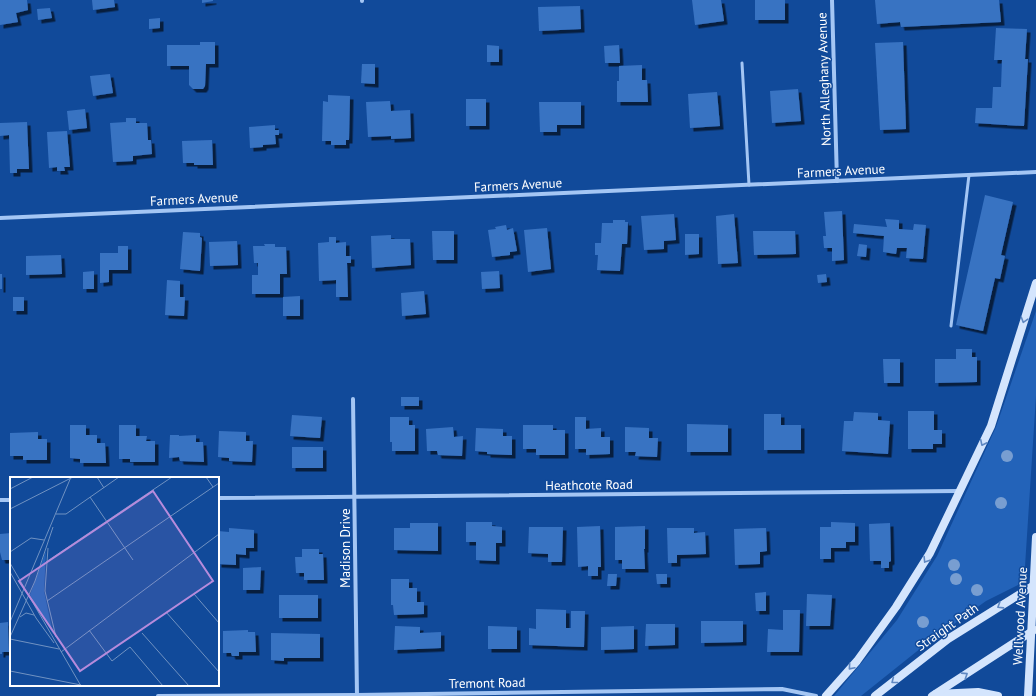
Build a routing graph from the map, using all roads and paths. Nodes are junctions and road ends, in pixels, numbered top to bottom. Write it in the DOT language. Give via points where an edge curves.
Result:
graph roads {
  1 [pos="832,0"];
  2 [pos="742,62"];
  3 [pos="1036,172"];
  4 [pos="969,175"];
  5 [pos="837,181"];
  6 [pos="749,185"];
  7 [pos="0,218"];
  8 [pos="1036,283"];
  9 [pos="950,326"];
  10 [pos="353,399"];
  11 [pos="959,491"];
  12 [pos="355,497"];
  13 [pos="219,498"];
  14 [pos="1036,538"];
  15 [pos="1035,584"];
  16 [pos="1036,622"];
  17 [pos="1034,630"];
  18 [pos="934,695"];
  19 [pos="158,696"];
  20 [pos="357,696"];
  21 [pos="816,696"];
  22 [pos="826,696"];
  23 [pos="875,696"];
  24 [pos="998,696"];
  25 [pos="1028,696"];
  1 -- 5 [label="street, North Alleghany Avenue"];
  2 -- 6 [label="lane"];
  3 -- 4 [label="street, Farmers Avenue"];
  4 -- 5 [label="street, Farmers Avenue"];
  4 -- 9 [label="lane"];
  5 -- 6 [label="street, Farmers Avenue"];
  6 -- 7 [label="street, Farmers Avenue"];
  8 -- 11 [label="main road, one-way" via="991,426"];
  10 -- 12 [label="street, Madison Drive"];
  11 -- 12 [label="street, Heathcote Road"];
  11 -- 22 [label="main road, one-way" via="930,553 896,607 857,660"];
  12 -- 13 [label="street, Heathcote Road"];
  12 -- 20 [label="street, Madison Drive"];
  14 -- 15 [label="main road, Wellwood Avenue"];
  15 -- 17 [label="main road, Wellwood Avenue"];
  15 -- 23 [label="main road, Straight Path, one-way" via="948,639"];
  16 -- 17 [label="main road"];
  18 -- 17 [label="main road, one-way"];
  17 -- 25 [label="main road, Wellwood Avenue"];
  18 -- 24 [label="main road" via="978,692"];
  19 -- 20 [label="street, Tremont Road"];
  20 -- 21 [label="street, Tremont Road" via="782,689"];
}
